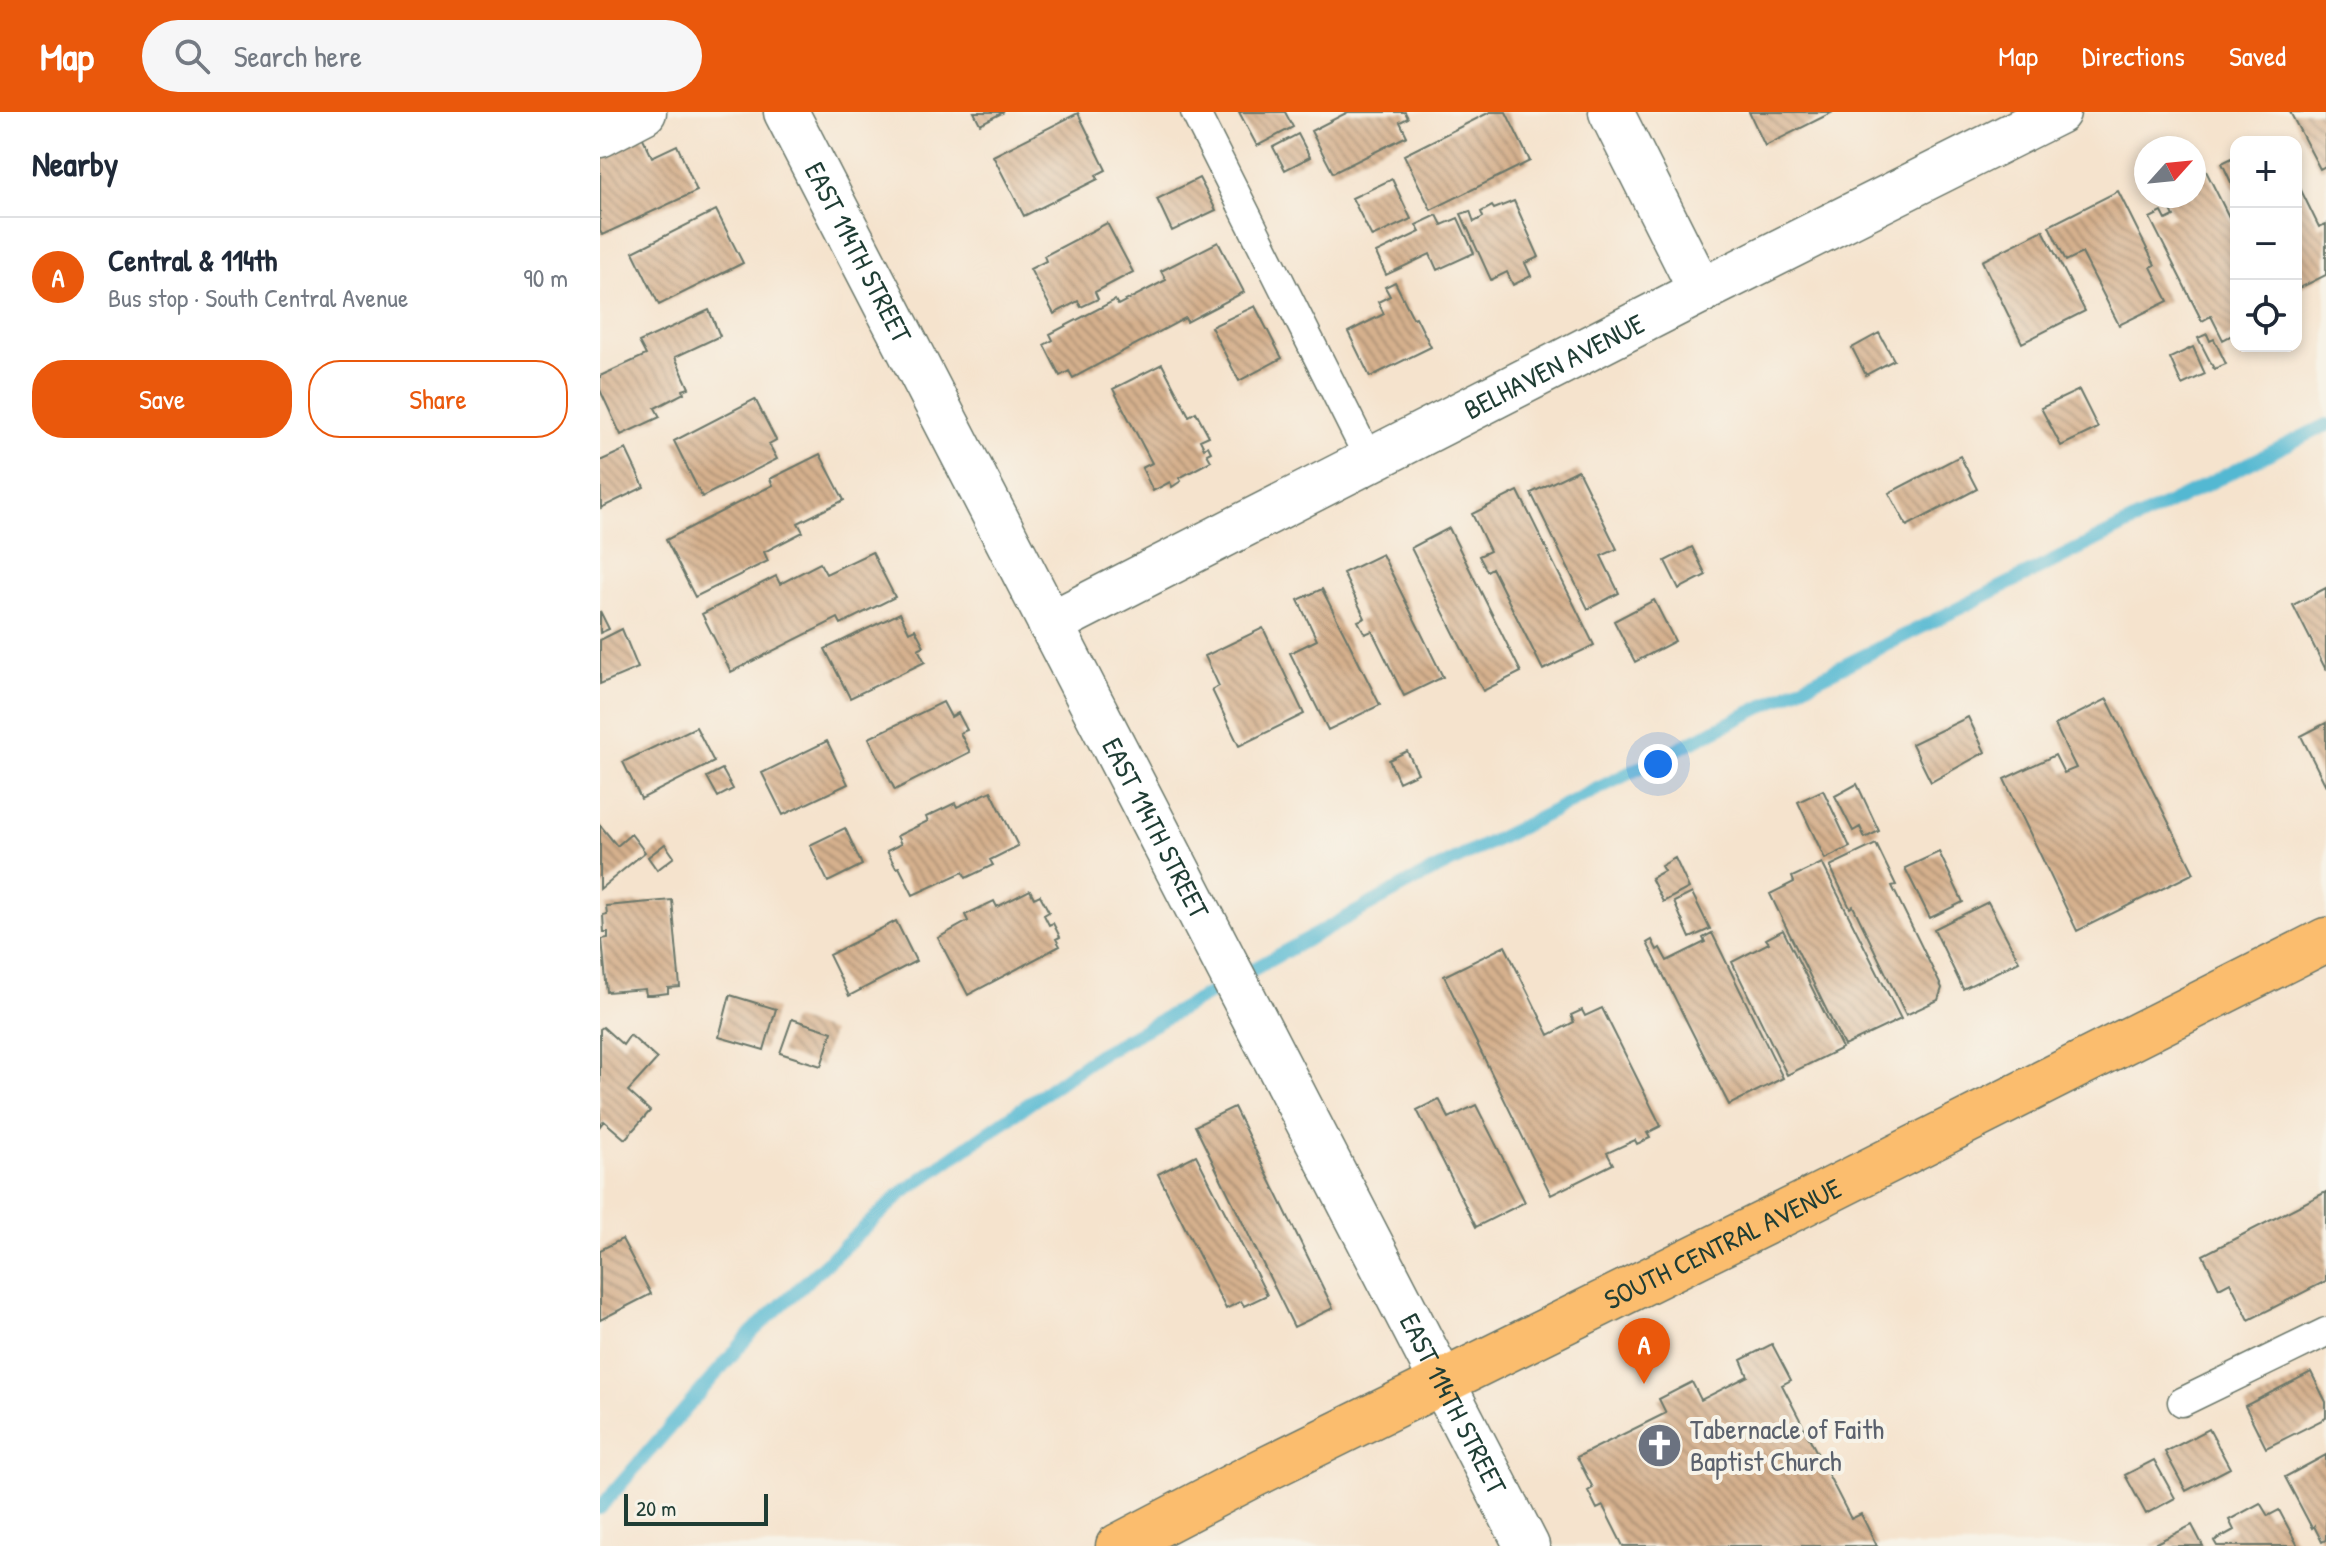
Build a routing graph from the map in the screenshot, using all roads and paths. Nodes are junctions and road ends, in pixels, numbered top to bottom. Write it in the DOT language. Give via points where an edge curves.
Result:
graph roads {
  1 [pos="644,112"];
  2 [pos="786,112"];
  3 [pos="1195,112"];
  4 [pos="1611,112"];
  5 [pos="2043,115"];
  6 [pos="600,135"];
  7 [pos="1701,291"];
  8 [pos="1370,461"];
  9 [pos="1050,624"];
  10 [pos="2326,940"];
  11 [pos="2326,1332"];
  12 [pos="1441,1382"];
  13 [pos="2182,1402"];
  14 [pos="1118,1546"];
  15 [pos="1527,1546"];
  1 -- 6 [label="street"];
  2 -- 9 [label="street, EAST 114TH STREET"];
  3 -- 8 [label="lane"];
  4 -- 7 [label="street"];
  5 -- 7 [label="street, BELHAVEN AVENUE"];
  7 -- 8 [label="street, BELHAVEN AVENUE"];
  8 -- 9 [label="street, BELHAVEN AVENUE"];
  9 -- 12 [label="street, EAST 114TH STREET"];
  10 -- 12 [label="main road, SOUTH CENTRAL AVENUE"];
  11 -- 13 [label="lane"];
  12 -- 14 [label="main road, SOUTH CENTRAL AVENUE"];
  12 -- 15 [label="street, EAST 114TH STREET"];
}
